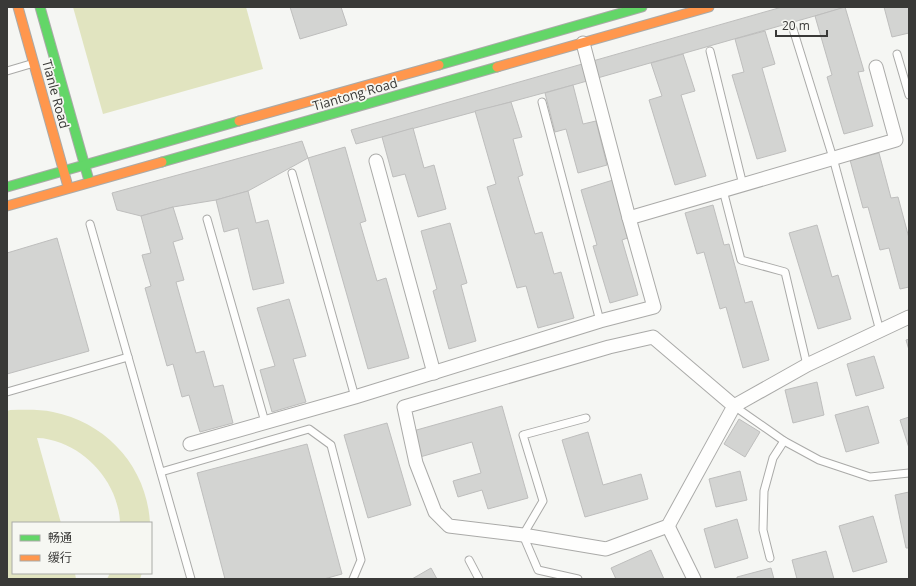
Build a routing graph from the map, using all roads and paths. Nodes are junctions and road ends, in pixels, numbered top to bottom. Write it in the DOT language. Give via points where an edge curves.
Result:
graph roads {
  1 [pos="18,7"];
  2 [pos="40,7"];
  3 [pos="642,7"];
  4 [pos="709,7"];
  5 [pos="793,29"];
  6 [pos="583,43"];
  7 [pos="710,51"];
  8 [pos="897,54"];
  9 [pos="34,63"];
  10 [pos="876,67"];
  11 [pos="7,71"];
  12 [pos="909,95"];
  13 [pos="542,102"];
  14 [pos="833,158"];
  15 [pos="376,161"];
  16 [pos="85,165"];
  17 [pos="63,171"];
  18 [pos="292,173"];
  19 [pos="89,183"];
  20 [pos="743,184"];
  21 [pos="7,187"];
  22 [pos="69,188"];
  23 [pos="723,190"];
  24 [pos="7,206"];
  25 [pos="629,218"];
  26 [pos="207,219"];
  27 [pos="90,224"];
  28 [pos="909,317"];
  29 [pos="600,321"];
  30 [pos="880,331"];
  31 [pos="128,357"];
  32 [pos="807,365"];
  33 [pos="434,373"];
  34 [pos="7,392"];
  35 [pos="355,397"];
  36 [pos="734,406"];
  37 [pos="586,418"];
  38 [pos="265,422"];
  39 [pos="784,441"];
  40 [pos="190,444"];
  41 [pos="161,472"];
  42 [pos="909,473"];
  43 [pos="668,526"];
  44 [pos="523,535"];
  45 [pos="770,558"];
  46 [pos="469,560"];
  47 [pos="191,579"];
  48 [pos="353,579"];
  49 [pos="479,579"];
  50 [pos="578,579"];
  51 [pos="694,579"];
  1 -- 9 [label="street, Tianle Road"];
  2 -- 16 [label="street, Tianle Road"];
  3 -- 16 [label="street, Tiantong Road"];
  4 -- 6 [label="street, Tiantong Road"];
  5 -- 14 [label="lane"];
  6 -- 19 [label="street, Tiantong Road"];
  6 -- 25 [label="street"];
  7 -- 20 [label="lane"];
  8 -- 12 [label="lane"];
  9 -- 11 [label="lane"];
  9 -- 17 [label="street, Tianle Road"];
  10 -- 14 [label="street" via="896,140"];
  13 -- 29 [label="lane"];
  14 -- 20 [label="street"];
  14 -- 30 [label="lane"];
  15 -- 33 [label="street"];
  16 -- 17 [label="street, Tiantong Road"];
  16 -- 19 [label="street, Tianle Road"];
  17 -- 21 [label="street, Tiantong Road"];
  17 -- 22 [label="street, Tianle Road"];
  18 -- 35 [label="lane"];
  19 -- 22 [label="street, Tiantong Road"];
  20 -- 23 [label="street"];
  22 -- 24 [label="street, Tiantong Road"];
  23 -- 25 [label="street"];
  23 -- 32 [label="lane" via="741,260 785,272"];
  25 -- 29 [label="street" via="654,307"];
  26 -- 38 [label="lane"];
  27 -- 31 [label="lane"];
  28 -- 30 [label="street"];
  29 -- 33 [label="street"];
  30 -- 32 [label="street"];
  31 -- 34 [label="lane"];
  31 -- 41 [label="lane"];
  32 -- 36 [label="street"];
  33 -- 35 [label="street"];
  35 -- 38 [label="street"];
  36 -- 39 [label="lane"];
  36 -- 43 [label="street"];
  36 -- 44 [label="street" via="653,337 609,347 404,407 416,463 434,512 449,526"];
  37 -- 44 [label="lane" via="523,435 543,501"];
  38 -- 40 [label="street"];
  39 -- 42 [label="lane" via="819,460 870,477"];
  39 -- 45 [label="lane" via="773,458 764,491 763,530"];
  41 -- 47 [label="lane"];
  41 -- 48 [label="lane" via="309,429 331,444 361,560"];
  43 -- 44 [label="street" via="606,550"];
  43 -- 51 [label="street"];
  44 -- 50 [label="lane" via="538,570"];
  46 -- 49 [label="lane"];
}
